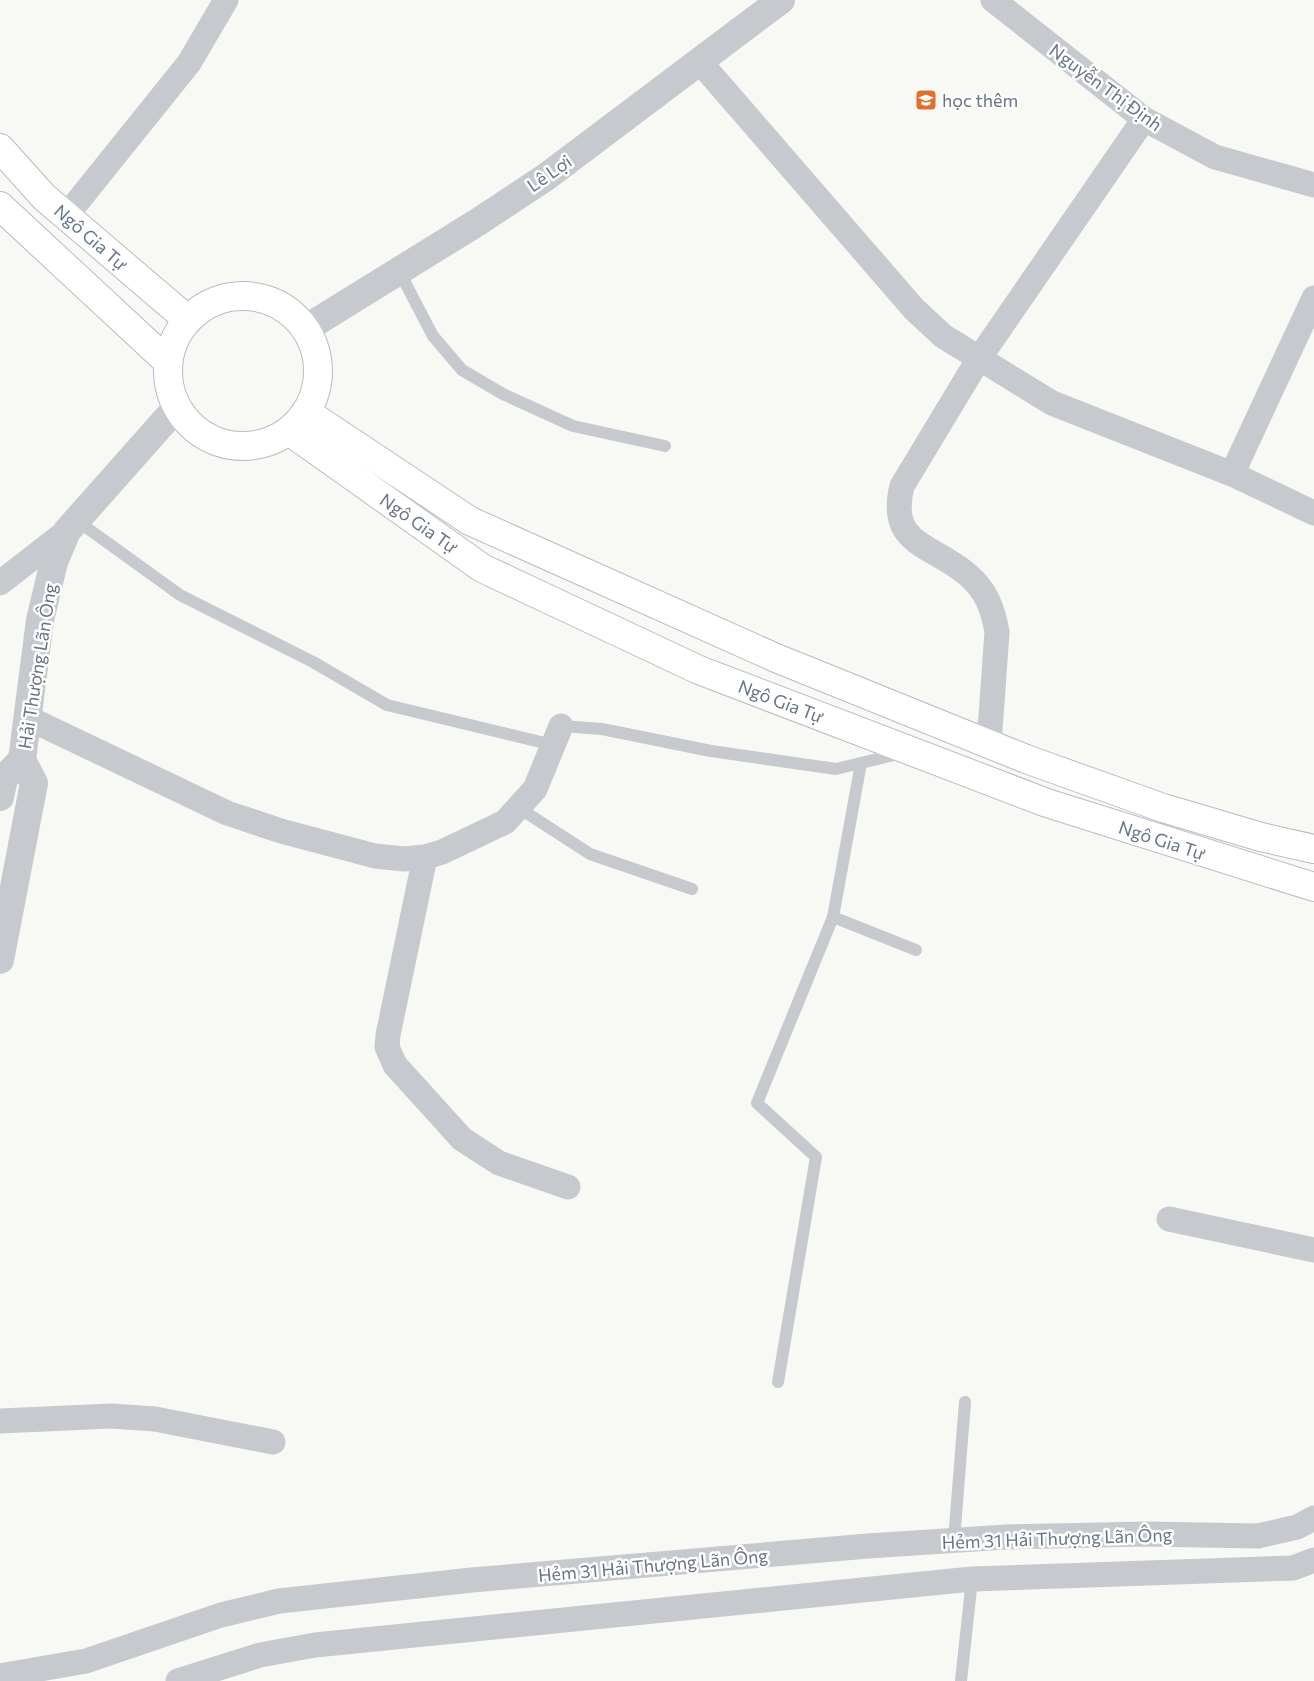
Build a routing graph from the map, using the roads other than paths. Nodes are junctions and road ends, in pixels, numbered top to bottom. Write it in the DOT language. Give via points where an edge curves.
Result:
graph roads {
  1 [pos="226,0"];
  2 [pos="780,0"];
  3 [pos="993,0"];
  4 [pos="700,62"];
  5 [pos="1144,120"];
  6 [pos="0,148"];
  7 [pos="1314,185"];
  8 [pos="0,206"];
  9 [pos="66,216"];
  10 [pos="42,245"];
  11 [pos="399,271"];
  12 [pos="1314,298"];
  13 [pos="188,320"];
  14 [pos="305,329"];
  15 [pos="978,360"];
  16 [pos="168,362"];
  17 [pos="177,407"];
  18 [pos="297,422"];
  19 [pos="666,446"];
  20 [pos="1232,474"];
  21 [pos="1314,513"];
  22 [pos="71,526"];
  23 [pos="588,575"];
  24 [pos="0,582"];
  25 [pos="576,612"];
  26 [pos="28,718"];
  27 [pos="922,718"];
  28 [pos="557,735"];
  29 [pos="989,744"];
  30 [pos="909,751"];
  31 [pos="22,760"];
  32 [pos="861,763"];
  33 [pos="979,778"];
  34 [pos="0,797"];
  35 [pos="519,808"];
  36 [pos="1314,850"];
  37 [pos="425,857"];
  38 [pos="1314,887"];
  39 [pos="692,889"];
  40 [pos="833,917"];
  41 [pos="916,950"];
  42 [pos="0,960"];
  43 [pos="568,1187"];
  44 [pos="1169,1219"];
  45 [pos="1314,1250"];
  46 [pos="778,1382"];
  47 [pos="965,1402"];
  48 [pos="0,1421"];
  49 [pos="273,1442"];
  50 [pos="1314,1518"];
  51 [pos="954,1540"];
  52 [pos="1314,1560"];
  53 [pos="972,1579"];
  54 [pos="0,1676"];
  55 [pos="178,1681"];
  56 [pos="961,1681"];
  1 -- 9 [label="street" via="189,63"];
  2 -- 4 [label="street, Lê Lợi"];
  3 -- 5 [label="street, Nguyễn Thị Định"];
  4 -- 11 [label="street, Lê Lợi" via="546,177"];
  4 -- 15 [label="street" via="914,310 943,336"];
  5 -- 7 [label="street, Nguyễn Thị Định" via="1215,157"];
  5 -- 15 [label="street"];
  6 -- 9 [label="main road, Ngô Gia Tự"];
  8 -- 10 [label="main road"];
  9 -- 10 [label="main road"];
  9 -- 13 [label="main road, Ngô Gia Tự"];
  10 -- 16 [label="main road"];
  11 -- 14 [label="street, Lê Lợi"];
  11 -- 19 [label="lane" via="433,336 462,370 503,394 573,426"];
  12 -- 20 [label="street"];
  13 -- 14 [label="main road" via="209,303 235,296 262,298 286,310"];
  13 -- 16 [label="main road" via="175,339"];
  14 -- 18 [label="main road" via="315,349 318,371 315,392"];
  15 -- 20 [label="street" via="1052,403"];
  15 -- 29 [label="street" via="902,486 898,516 903,527 919,543 968,574 986,595 994,614 997,632"];
  16 -- 17 [label="main road" via="169,385"];
  17 -- 18 [label="main road" via="193,428 215,441 240,447 266,443"];
  17 -- 22 [label="street, Hải Thượng Lãn Ông"];
  18 -- 23 [label="main road, Ngô Gia Tự" via="470,522"];
  18 -- 25 [label="main road, Ngô Gia Tự" via="482,568"];
  20 -- 21 [label="street"];
  22 -- 24 [label="street"];
  22 -- 26 [label="street, Hải Thượng Lãn Ông" via="54,562 40,620"];
  22 -- 28 [label="lane" via="180,595 313,662 387,704"];
  23 -- 25 [label="main road"];
  23 -- 27 [label="main road, Ngô Gia Tự"];
  25 -- 30 [label="main road, Ngô Gia Tự" via="699,670"];
  26 -- 31 [label="street, Hải Thượng Lãn Ông"];
  26 -- 37 [label="street" via="227,813 375,856"];
  27 -- 29 [label="main road, Ngô Gia Tự"];
  27 -- 30 [label="main road"];
  28 -- 32 [label="lane" via="602,729 711,751 836,769"];
  28 -- 35 [label="street" via="535,789"];
  29 -- 33 [label="main road"];
  29 -- 36 [label="main road, Ngô Gia Tự" via="1163,808"];
  30 -- 32 [label="lane"];
  30 -- 33 [label="main road, Ngô Gia Tự"];
  31 -- 34 [label="street, Hải Thượng Lãn Ông" via="4,778"];
  31 -- 42 [label="street, Hải Thượng Lãn Ông" via="34,783"];
  32 -- 40 [label="lane"];
  33 -- 38 [label="main road, Ngô Gia Tự" via="1056,806"];
  35 -- 37 [label="street" via="505,822"];
  35 -- 39 [label="lane" via="590,854"];
  37 -- 43 [label="street" via="388,1035 387,1047 394,1065 462,1139 500,1163"];
  40 -- 41 [label="lane"];
  40 -- 46 [label="lane" via="757,1103 816,1157"];
  44 -- 45 [label="street"];
  47 -- 51 [label="lane"];
  48 -- 49 [label="street" via="111,1416 154,1420"];
  50 -- 51 [label="street, Hẻm 31 Hải Thượng Lãn Ông" via="1297,1527 1258,1536 1146,1534"];
  51 -- 54 [label="street, Hẻm 31 Hải Thượng Lãn Ông" via="482,1580 279,1602 221,1615 86,1661"];
  52 -- 53 [label="street" via="1293,1568"];
  53 -- 55 [label="street" via="315,1645 260,1655"];
  53 -- 56 [label="lane"];
}
